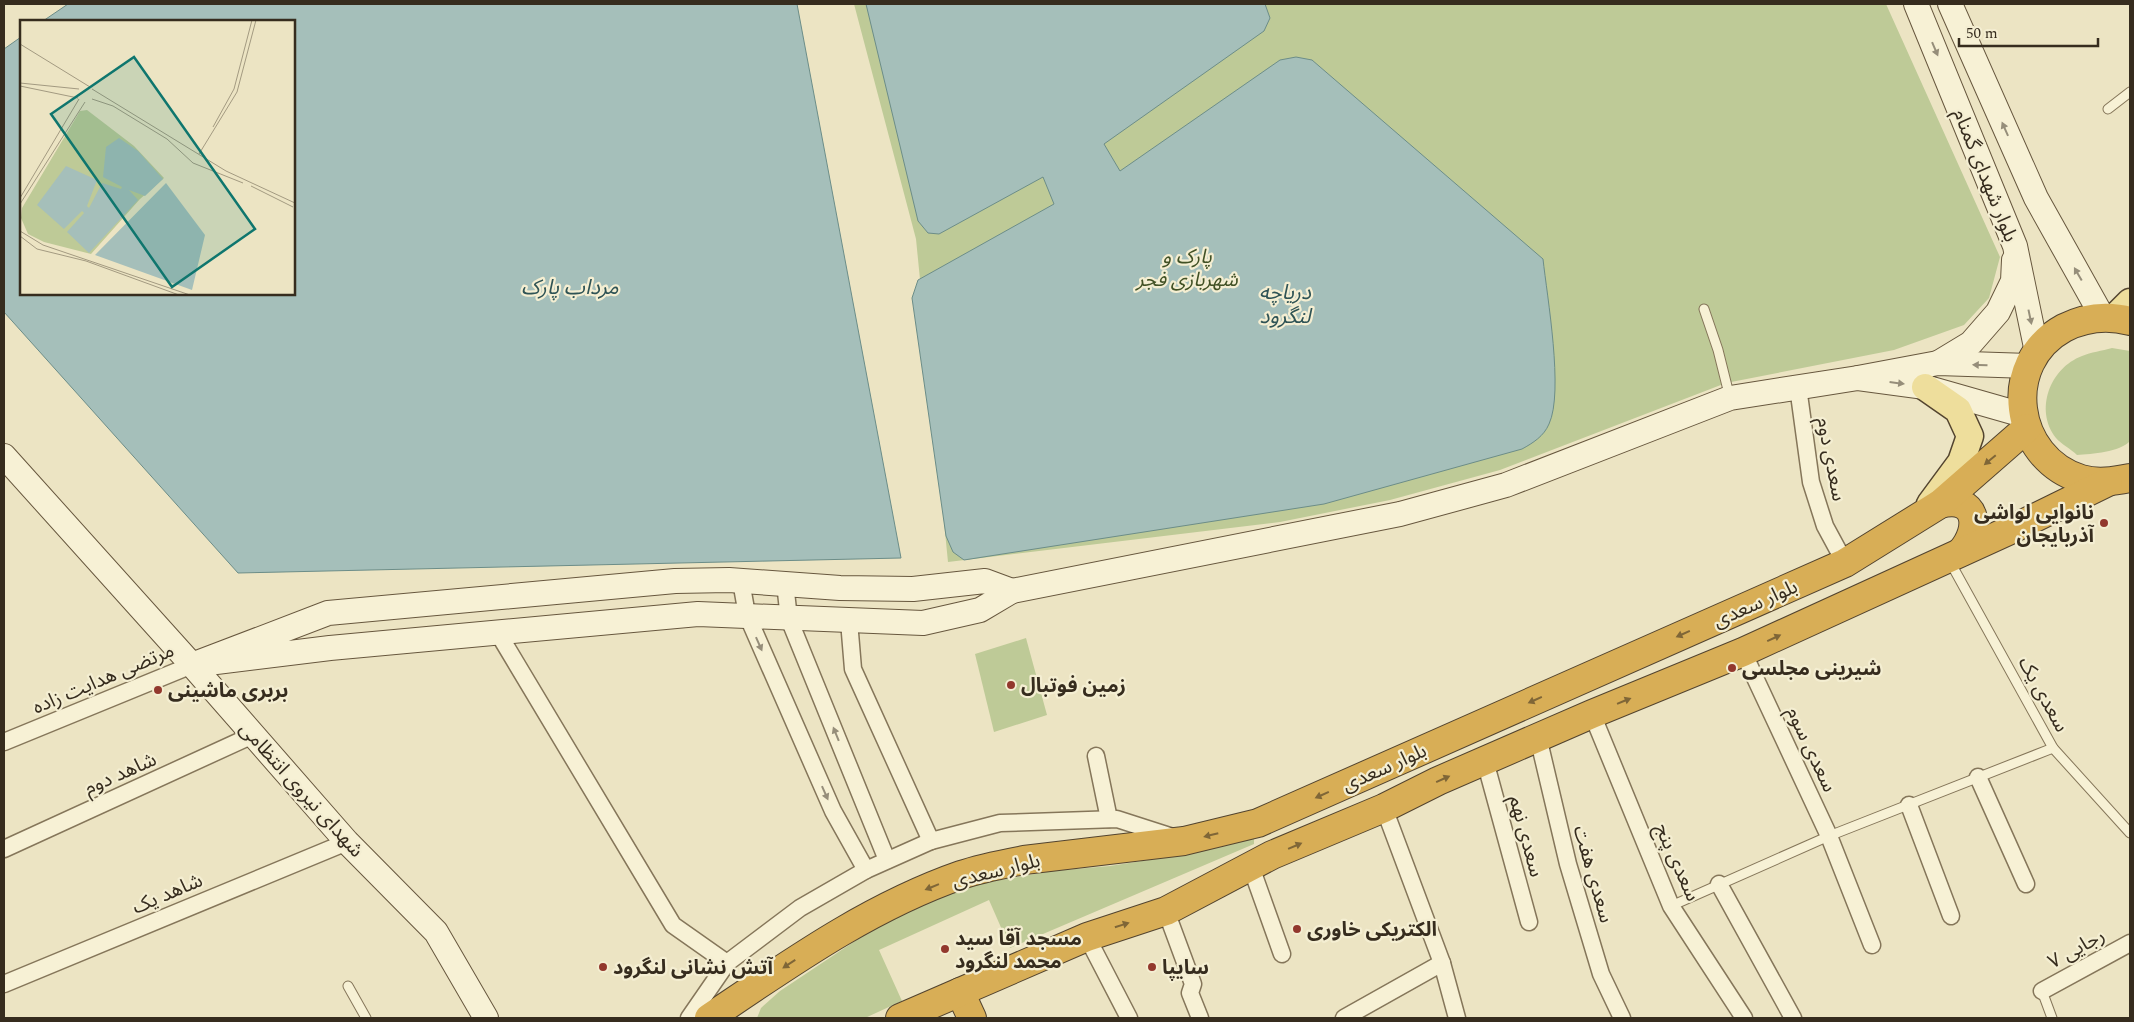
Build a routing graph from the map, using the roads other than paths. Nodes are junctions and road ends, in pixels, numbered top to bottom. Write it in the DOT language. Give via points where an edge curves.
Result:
graph roads {
  1 [pos="1916,4"];
  2 [pos="1950,4"];
  3 [pos="2130,92"];
  4 [pos="2108,109"];
  5 [pos="2015,246"];
  6 [pos="1704,309"];
  7 [pos="2119,314"];
  8 [pos="2033,359"];
  9 [pos="1938,364"];
  10 [pos="1858,378"];
  11 [pos="1798,387"];
  12 [pos="1925,387"];
  13 [pos="1730,398"];
  14 [pos="2025,422"];
  15 [pos="4,456"];
  16 [pos="2119,480"];
  17 [pos="1930,510"];
  18 [pos="1954,554"];
  19 [pos="1846,563"];
  20 [pos="741,581"];
  21 [pos="785,583"];
  22 [pos="1012,591"];
  23 [pos="747,615"];
  24 [pos="789,619"];
  25 [pos="849,621"];
  26 [pos="498,633"];
  27 [pos="1743,652"];
  28 [pos="192,665"];
  29 [pos="1592,714"];
  30 [pos="254,735"];
  31 [pos="1538,737"];
  32 [pos="4,742"];
  33 [pos="2053,748"];
  34 [pos="1096,756"];
  35 [pos="1485,761"];
  36 [pos="1978,777"];
  37 [pos="1908,805"];
  38 [pos="1384,808"];
  39 [pos="1109,819"];
  40 [pos="2130,833"];
  41 [pos="1829,836"];
  42 [pos="930,841"];
  43 [pos="1184,841"];
  44 [pos="347,842"];
  45 [pos="4,849"];
  46 [pos="887,860"];
  47 [pos="1251,867"];
  48 [pos="866,870"];
  49 [pos="1719,884"];
  50 [pos="2026,884"];
  51 [pos="1671,906"];
  52 [pos="1166,911"];
  53 [pos="1951,916"];
  54 [pos="1529,922"];
  55 [pos="1086,937"];
  56 [pos="2130,943"];
  57 [pos="1872,945"];
  58 [pos="1282,954"];
  59 [pos="727,963"];
  60 [pos="1442,963"];
  61 [pos="4,984"];
  62 [pos="348,986"];
  63 [pos="748,991"];
  64 [pos="2042,991"];
  65 [pos="953,1003"];
  66 [pos="366,1018"];
  67 [pos="486,1018"];
  68 [pos="689,1018"];
  69 [pos="709,1018"];
  70 [pos="734,1018"];
  71 [pos="900,1018"];
  72 [pos="972,1018"];
  73 [pos="1129,1018"];
  74 [pos="1200,1018"];
  75 [pos="1344,1018"];
  76 [pos="1457,1018"];
  77 [pos="1622,1018"];
  78 [pos="1744,1018"];
  79 [pos="1793,1018"];
  80 [pos="2052,1018"];
  1 -- 5 [label="street, بلوار شهدای گمنام, one-way"];
  7 -- 2 [label="street, بلوار شهدای گمنام, one-way" via="2036,198"];
  3 -- 4 [label="lane"];
  5 -- 8 [label="street, بلوار شهدای گمنام, one-way"];
  5 -- 9 [label="street" via="2013,281 1998,312 1971,343"];
  6 -- 13 [label="lane"];
  7 -- 8 [label="highway" via="2077,321 2055,333"];
  8 -- 9 [label="street, one-way"];
  8 -- 14 [label="highway" via="2023,390"];
  9 -- 10 [label="street"];
  10 -- 11 [label="street"];
  10 -- 12 [label="street, one-way"];
  11 -- 13 [label="street"];
  11 -- 19 [label="street, سعدی دوم" via="1811,482 1826,526"];
  12 -- 14 [label="street"];
  12 -- 17 [label="main road" via="1958,410 1970,436 1961,462"];
  13 -- 22 [label="street" via="1506,485 1400,514"];
  14 -- 16 [label="highway" via="2040,451 2058,469 2082,480"];
  14 -- 17 [label="highway, بلوار سعدی, one-way"];
  15 -- 28 [label="street, شهدای نیروی انتظامی"];
  16 -- 18 [label="highway, بلوار سعدی"];
  17 -- 18 [label="highway" via="1957,502 1973,518 1973,534"];
  17 -- 19 [label="highway, بلوار سعدی"];
  27 -- 18 [label="highway, بلوار سعدی, one-way"];
  18 -- 33 [label="lane, سعدی یک"];
  19 -- 43 [label="highway, بلوار سعدی, one-way" via="1258,823"];
  20 -- 21 [label="street"];
  20 -- 23 [label="street"];
  20 -- 28 [label="street" via="675,581 328,613"];
  21 -- 22 [label="street" via="913,589 985,581"];
  21 -- 24 [label="street"];
  22 -- 25 [label="street" via="980,610 923,623"];
  23 -- 24 [label="street"];
  23 -- 26 [label="street" via="698,614"];
  23 -- 48 [label="street, one-way" via="833,811"];
  24 -- 25 [label="street"];
  46 -- 24 [label="street, one-way"];
  25 -- 42 [label="street" via="853,668"];
  26 -- 28 [label="street" via="330,648"];
  26 -- 59 [label="street" via="673,924"];
  29 -- 27 [label="highway, بلوار سعدی, one-way"];
  27 -- 41 [label="street, سعدی سوم"];
  28 -- 30 [label="street, شهدای نیروی انتظامی"];
  28 -- 32 [label="street, مرتضی هدایت زاده"];
  29 -- 31 [label="highway, بلوار سعدی"];
  29 -- 51 [label="street, سعدی پنج"];
  30 -- 44 [label="street, شهدای نیروی انتظامی"];
  30 -- 45 [label="street, شاهد دوم"];
  31 -- 35 [label="highway, بلوار سعدی"];
  31 -- 77 [label="street, سعدی هفت" via="1571,873 1601,974"];
  33 -- 36 [label="lane"];
  33 -- 40 [label="lane, سعدی یک"];
  34 -- 39 [label="street"];
  38 -- 35 [label="highway, بلوار سعدی, one-way"];
  35 -- 54 [label="street, سعدی نهم"];
  36 -- 37 [label="lane"];
  36 -- 50 [label="street"];
  37 -- 41 [label="lane"];
  37 -- 53 [label="street"];
  47 -- 38 [label="highway, بلوار سعدی, one-way"];
  38 -- 60 [label="street"];
  39 -- 42 [label="street" via="1000,823"];
  39 -- 43 [label="street"];
  41 -- 49 [label="lane"];
  41 -- 57 [label="street, سعدی سوم"];
  42 -- 46 [label="street"];
  43 -- 63 [label="highway, بلوار سعدی, one-way" via="1024,860 962,875 907,897 858,922"];
  44 -- 61 [label="street, شاهد یک"];
  44 -- 67 [label="street, شهدای نیروی انتظامی" via="436,932"];
  46 -- 48 [label="street"];
  47 -- 52 [label="highway, بلوار سعدی"];
  47 -- 58 [label="street"];
  48 -- 59 [label="street" via="800,908"];
  49 -- 51 [label="lane"];
  49 -- 79 [label="street"];
  51 -- 78 [label="street, سعدی پنج"];
  55 -- 52 [label="highway, بلوار سعدی, one-way"];
  52 -- 74 [label="street" via="1193,984 1190,993"];
  55 -- 65 [label="highway, بلوار سعدی"];
  55 -- 73 [label="street"];
  56 -- 64 [label="street, رجایی ۷"];
  59 -- 68 [label="street"];
  60 -- 75 [label="street"];
  60 -- 76 [label="street"];
  62 -- 66 [label="lane"];
  63 -- 69 [label="highway, بلوار سعدی"];
  63 -- 70 [label="highway"];
  64 -- 80 [label="lane"];
  65 -- 71 [label="highway, بلوار سعدی"];
  65 -- 72 [label="highway"];
}
